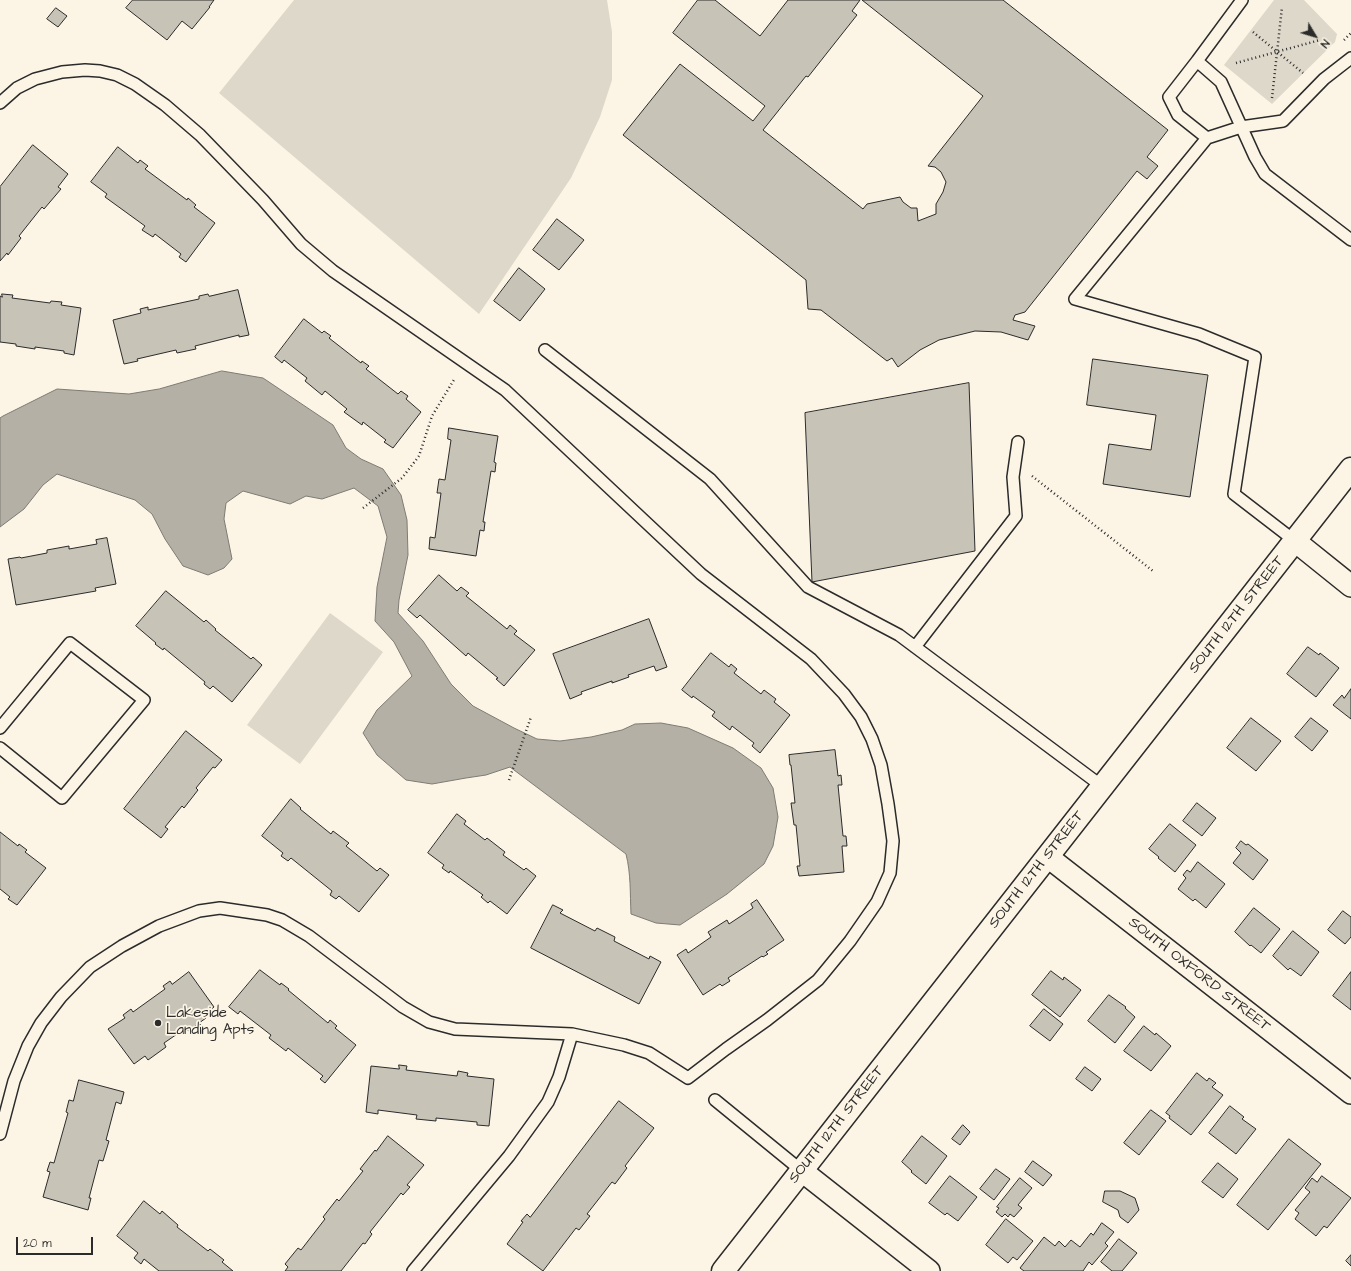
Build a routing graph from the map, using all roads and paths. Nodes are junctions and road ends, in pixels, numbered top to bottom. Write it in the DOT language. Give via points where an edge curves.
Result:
graph roads {
  1 [pos="1242,0"];
  2 [pos="1282,7"];
  3 [pos="1253,32"];
  4 [pos="1320,40"];
  5 [pos="1277,52"];
  6 [pos="1351,58"];
  7 [pos="1197,62"];
  8 [pos="1236,63"];
  9 [pos="1304,73"];
  10 [pos="1272,98"];
  11 [pos="0,103"];
  12 [pos="1241,127"];
  13 [pos="1207,138"];
  14 [pos="1351,240"];
  15 [pos="545,350"];
  16 [pos="464,362"];
  17 [pos="1018,442"];
  18 [pos="1351,469"];
  19 [pos="1013,477"];
  20 [pos="363,508"];
  21 [pos="1295,541"];
  22 [pos="1153,570"];
  23 [pos="1351,586"];
  24 [pos="915,647"];
  25 [pos="531,717"];
  26 [pos="0,728"];
  27 [pos="0,748"];
  28 [pos="509,780"];
  29 [pos="1103,786"];
  30 [pos="1048,857"];
  31 [pos="572,1034"];
  32 [pos="1351,1093"];
  33 [pos="715,1100"];
  34 [pos="0,1134"];
  35 [pos="802,1171"];
  36 [pos="413,1271"];
  37 [pos="723,1271"];
  38 [pos="929,1271"];
  1 -- 7 [label="lane"];
  2 -- 5 [label="path"];
  3 -- 5 [label="path"];
  4 -- 5 [label="path"];
  5 -- 8 [label="path"];
  5 -- 9 [label="path"];
  5 -- 10 [label="path"];
  6 -- 12 [label="lane" via="1324,79 1283,121"];
  7 -- 12 [label="lane" via="1221,82"];
  7 -- 13 [label="lane" via="1169,97 1178,115"];
  11 -- 16 [label="lane" via="17,88 34,79 62,72 100,70 134,84 165,105 200,135 263,200 301,244 333,272"];
  12 -- 13 [label="lane"];
  12 -- 14 [label="lane" via="1265,174"];
  13 -- 21 [label="lane" via="1075,299 1199,334 1255,358 1234,494"];
  15 -- 24 [label="lane" via="710,479 808,587 899,635"];
  16 -- 20 [label="path" via="432,416 419,456 402,478"];
  16 -- 31 [label="lane" via="505,390 701,574 811,659 844,694 861,717 881,765 888,804 893,841 890,873 877,902 850,941 818,980 688,1078 649,1053"];
  17 -- 19 [label="lane"];
  18 -- 21 [label="main road, SOUTH 12TH STREET"];
  19 -- 22 [label="path" via="1033,476"];
  19 -- 24 [label="lane" via="1016,516"];
  21 -- 23 [label="street"];
  21 -- 29 [label="main road, SOUTH 12TH STREET"];
  24 -- 29 [label="lane"];
  25 -- 28 [label="path"];
  26 -- 27 [label="lane" via="70,643 144,700 62,798"];
  29 -- 30 [label="main road, SOUTH 12TH STREET"];
  30 -- 32 [label="street, SOUTH OXFORD STREET"];
  30 -- 35 [label="main road, SOUTH 12TH STREET"];
  31 -- 34 [label="lane" via="455,1029 429,1022 403,1007 309,936 282,920 267,915 220,908 198,911 159,926 122,946 90,967 61,997 41,1023 28,1046 14,1081"];
  31 -- 36 [label="lane" via="559,1077 548,1102 509,1156"];
  33 -- 35 [label="lane"];
  35 -- 37 [label="main road, SOUTH 12TH STREET"];
  35 -- 38 [label="street"];
}
